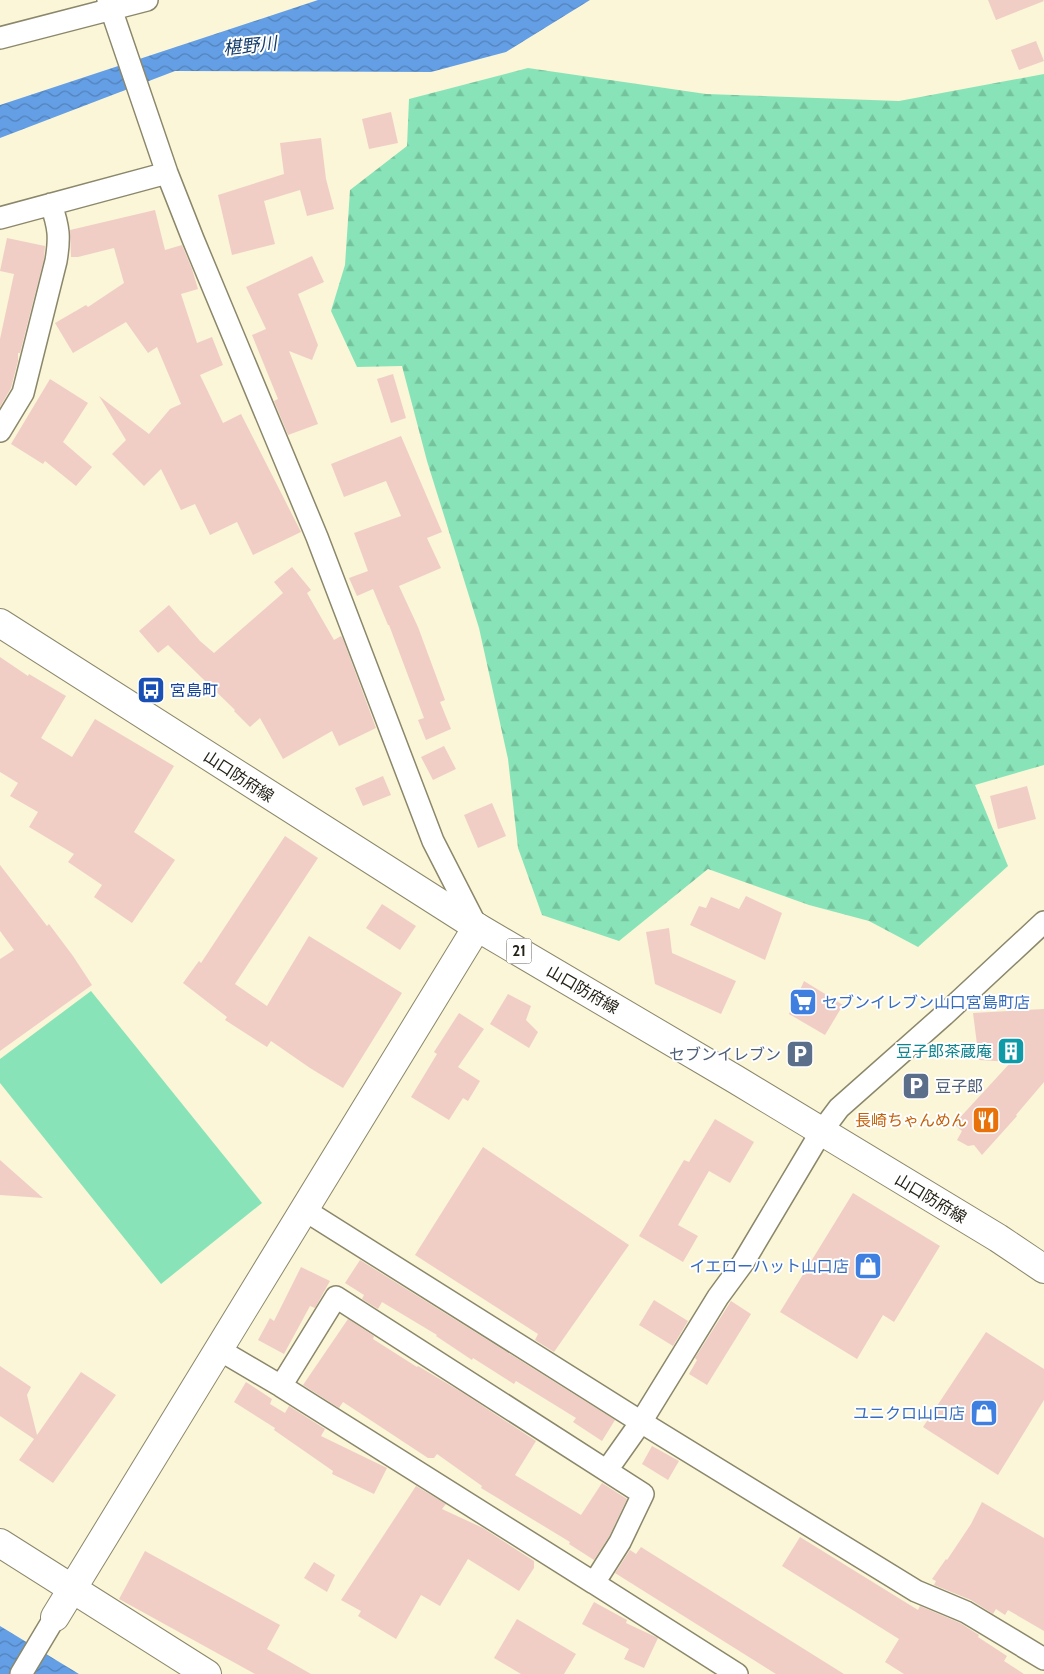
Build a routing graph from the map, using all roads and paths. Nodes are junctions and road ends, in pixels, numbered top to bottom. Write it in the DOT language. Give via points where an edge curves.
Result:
graph roads {
  1 [pos="147,0"];
  2 [pos="111,11"];
  3 [pos="0,38"];
  4 [pos="166,168"];
  5 [pos="50,204"];
  6 [pos="0,218"];
  7 [pos="0,431"];
  8 [pos="0,623"];
  9 [pos="1044,922"];
  10 [pos="477,927"];
  11 [pos="821,1132"];
  12 [pos="303,1209"];
  13 [pos="1044,1269"];
  14 [pos="218,1349"];
  15 [pos="281,1386"];
  16 [pos="641,1422"];
  17 [pos="606,1470"];
  18 [pos="0,1543"];
  19 [pos="594,1583"];
  20 [pos="71,1590"];
  21 [pos="54,1620"];
  22 [pos="1044,1659"];
  23 [pos="21,1674"];
  24 [pos="207,1674"];
  25 [pos="737,1674"];
  1 -- 2 [label="street"];
  2 -- 3 [label="street"];
  2 -- 4 [label="street"];
  4 -- 5 [label="street"];
  4 -- 10 [label="street" via="317,537 433,841"];
  5 -- 6 [label="street"];
  5 -- 7 [label="street" via="60,240 56,261 23,393"];
  8 -- 10 [label="main road, 山口防府線 / 21"];
  9 -- 11 [label="street" via="838,1108"];
  10 -- 11 [label="main road, 山口防府線 / 21"];
  10 -- 12 [label="main road"];
  11 -- 13 [label="main road, 山口防府線 / 21"];
  11 -- 16 [label="street" via="743,1263 718,1297"];
  12 -- 14 [label="main road"];
  12 -- 16 [label="street"];
  14 -- 15 [label="street"];
  14 -- 20 [label="main road"];
  15 -- 17 [label="street" via="336,1297"];
  15 -- 19 [label="street"];
  16 -- 17 [label="street"];
  16 -- 22 [label="street" via="916,1591 966,1612"];
  17 -- 19 [label="street" via="644,1494 620,1542"];
  18 -- 20 [label="main road"];
  19 -- 25 [label="street"];
  20 -- 21 [label="main road"];
  20 -- 24 [label="main road"];
  21 -- 23 [label="street"];
}
